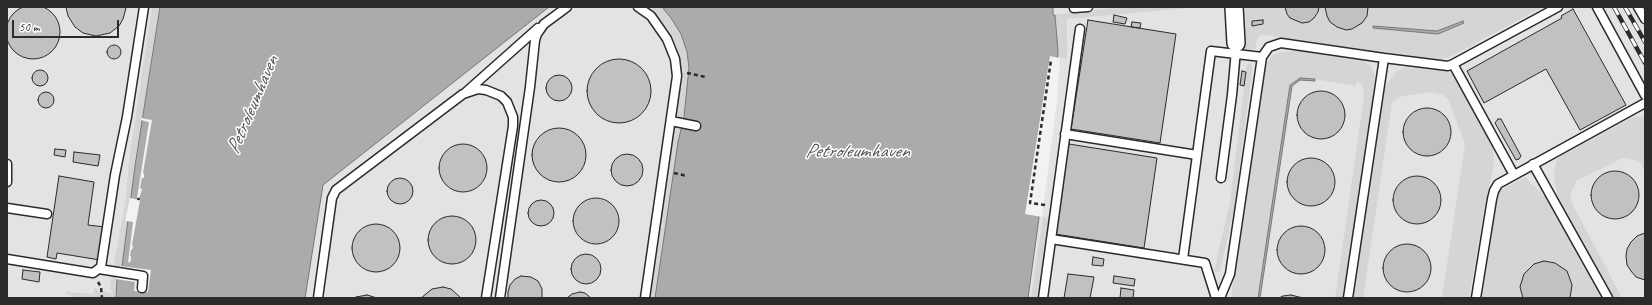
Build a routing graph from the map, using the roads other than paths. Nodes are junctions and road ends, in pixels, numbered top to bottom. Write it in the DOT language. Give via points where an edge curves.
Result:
graph roads {
  1 [pos="144,7"];
  2 [pos="567,7"];
  3 [pos="638,7"];
  4 [pos="1088,7"];
  5 [pos="1234,7"];
  6 [pos="1558,7"];
  7 [pos="1597,7"];
  8 [pos="1638,7"];
  9 [pos="1074,8"];
  10 [pos="1645,19"];
  11 [pos="544,24"];
  12 [pos="1080,29"];
  13 [pos="1236,48"];
  14 [pos="1262,57"];
  15 [pos="1384,58"];
  16 [pos="1453,64"];
  17 [pos="1642,84"];
  18 [pos="463,94"];
  19 [pos="1645,95"];
  20 [pos="1645,103"];
  21 [pos="673,122"];
  22 [pos="696,126"];
  23 [pos="1066,134"];
  24 [pos="1197,155"];
  25 [pos="7,164"];
  26 [pos="1533,164"];
  27 [pos="1514,175"];
  28 [pos="1221,178"];
  29 [pos="7,182"];
  30 [pos="7,208"];
  31 [pos="47,214"];
  32 [pos="1051,239"];
  33 [pos="7,259"];
  34 [pos="1183,259"];
  35 [pos="96,271"];
  36 [pos="142,288"];
  37 [pos="318,298"];
  38 [pos="486,298"];
  39 [pos="500,298"];
  40 [pos="645,298"];
  41 [pos="1043,298"];
  42 [pos="1216,298"];
  43 [pos="1220,298"];
  44 [pos="1348,298"];
  45 [pos="1476,298"];
  46 [pos="1608,298"];
  1 -- 35 [label="lane" via="103,261"];
  2 -- 11 [label="lane"];
  3 -- 21 [label="lane" via="657,23 668,39 675,59 677,81"];
  4 -- 9 [label="lane"];
  5 -- 13 [label="street"];
  6 -- 16 [label="lane"];
  7 -- 17 [label="lane"];
  8 -- 10 [label="lane"];
  11 -- 18 [label="lane"];
  11 -- 39 [label="lane" via="535,40"];
  12 -- 23 [label="lane"];
  13 -- 14 [label="lane"];
  13 -- 24 [label="lane" via="1211,51"];
  13 -- 28 [label="lane"];
  14 -- 15 [label="lane" via="1269,47 1281,43"];
  14 -- 43 [label="lane" via="1230,274"];
  15 -- 16 [label="lane" via="1440,65"];
  15 -- 44 [label="lane"];
  16 -- 27 [label="lane"];
  17 -- 19 [label="lane"];
  18 -- 37 [label="lane" via="336,190 332,198"];
  18 -- 38 [label="lane" via="478,89 494,92 507,102 513,117"];
  20 -- 26 [label="lane"];
  21 -- 22 [label="lane"];
  21 -- 40 [label="lane"];
  23 -- 24 [label="lane"];
  23 -- 32 [label="lane"];
  24 -- 34 [label="lane"];
  25 -- 29 [label="lane"];
  26 -- 27 [label="lane"];
  26 -- 46 [label="lane"];
  27 -- 45 [label="lane" via="1498,184 1493,193"];
  30 -- 31 [label="lane"];
  32 -- 34 [label="lane"];
  32 -- 41 [label="lane"];
  33 -- 35 [label="lane"];
  34 -- 42 [label="lane" via="1205,262"];
  35 -- 36 [label="lane" via="143,276"];
}
